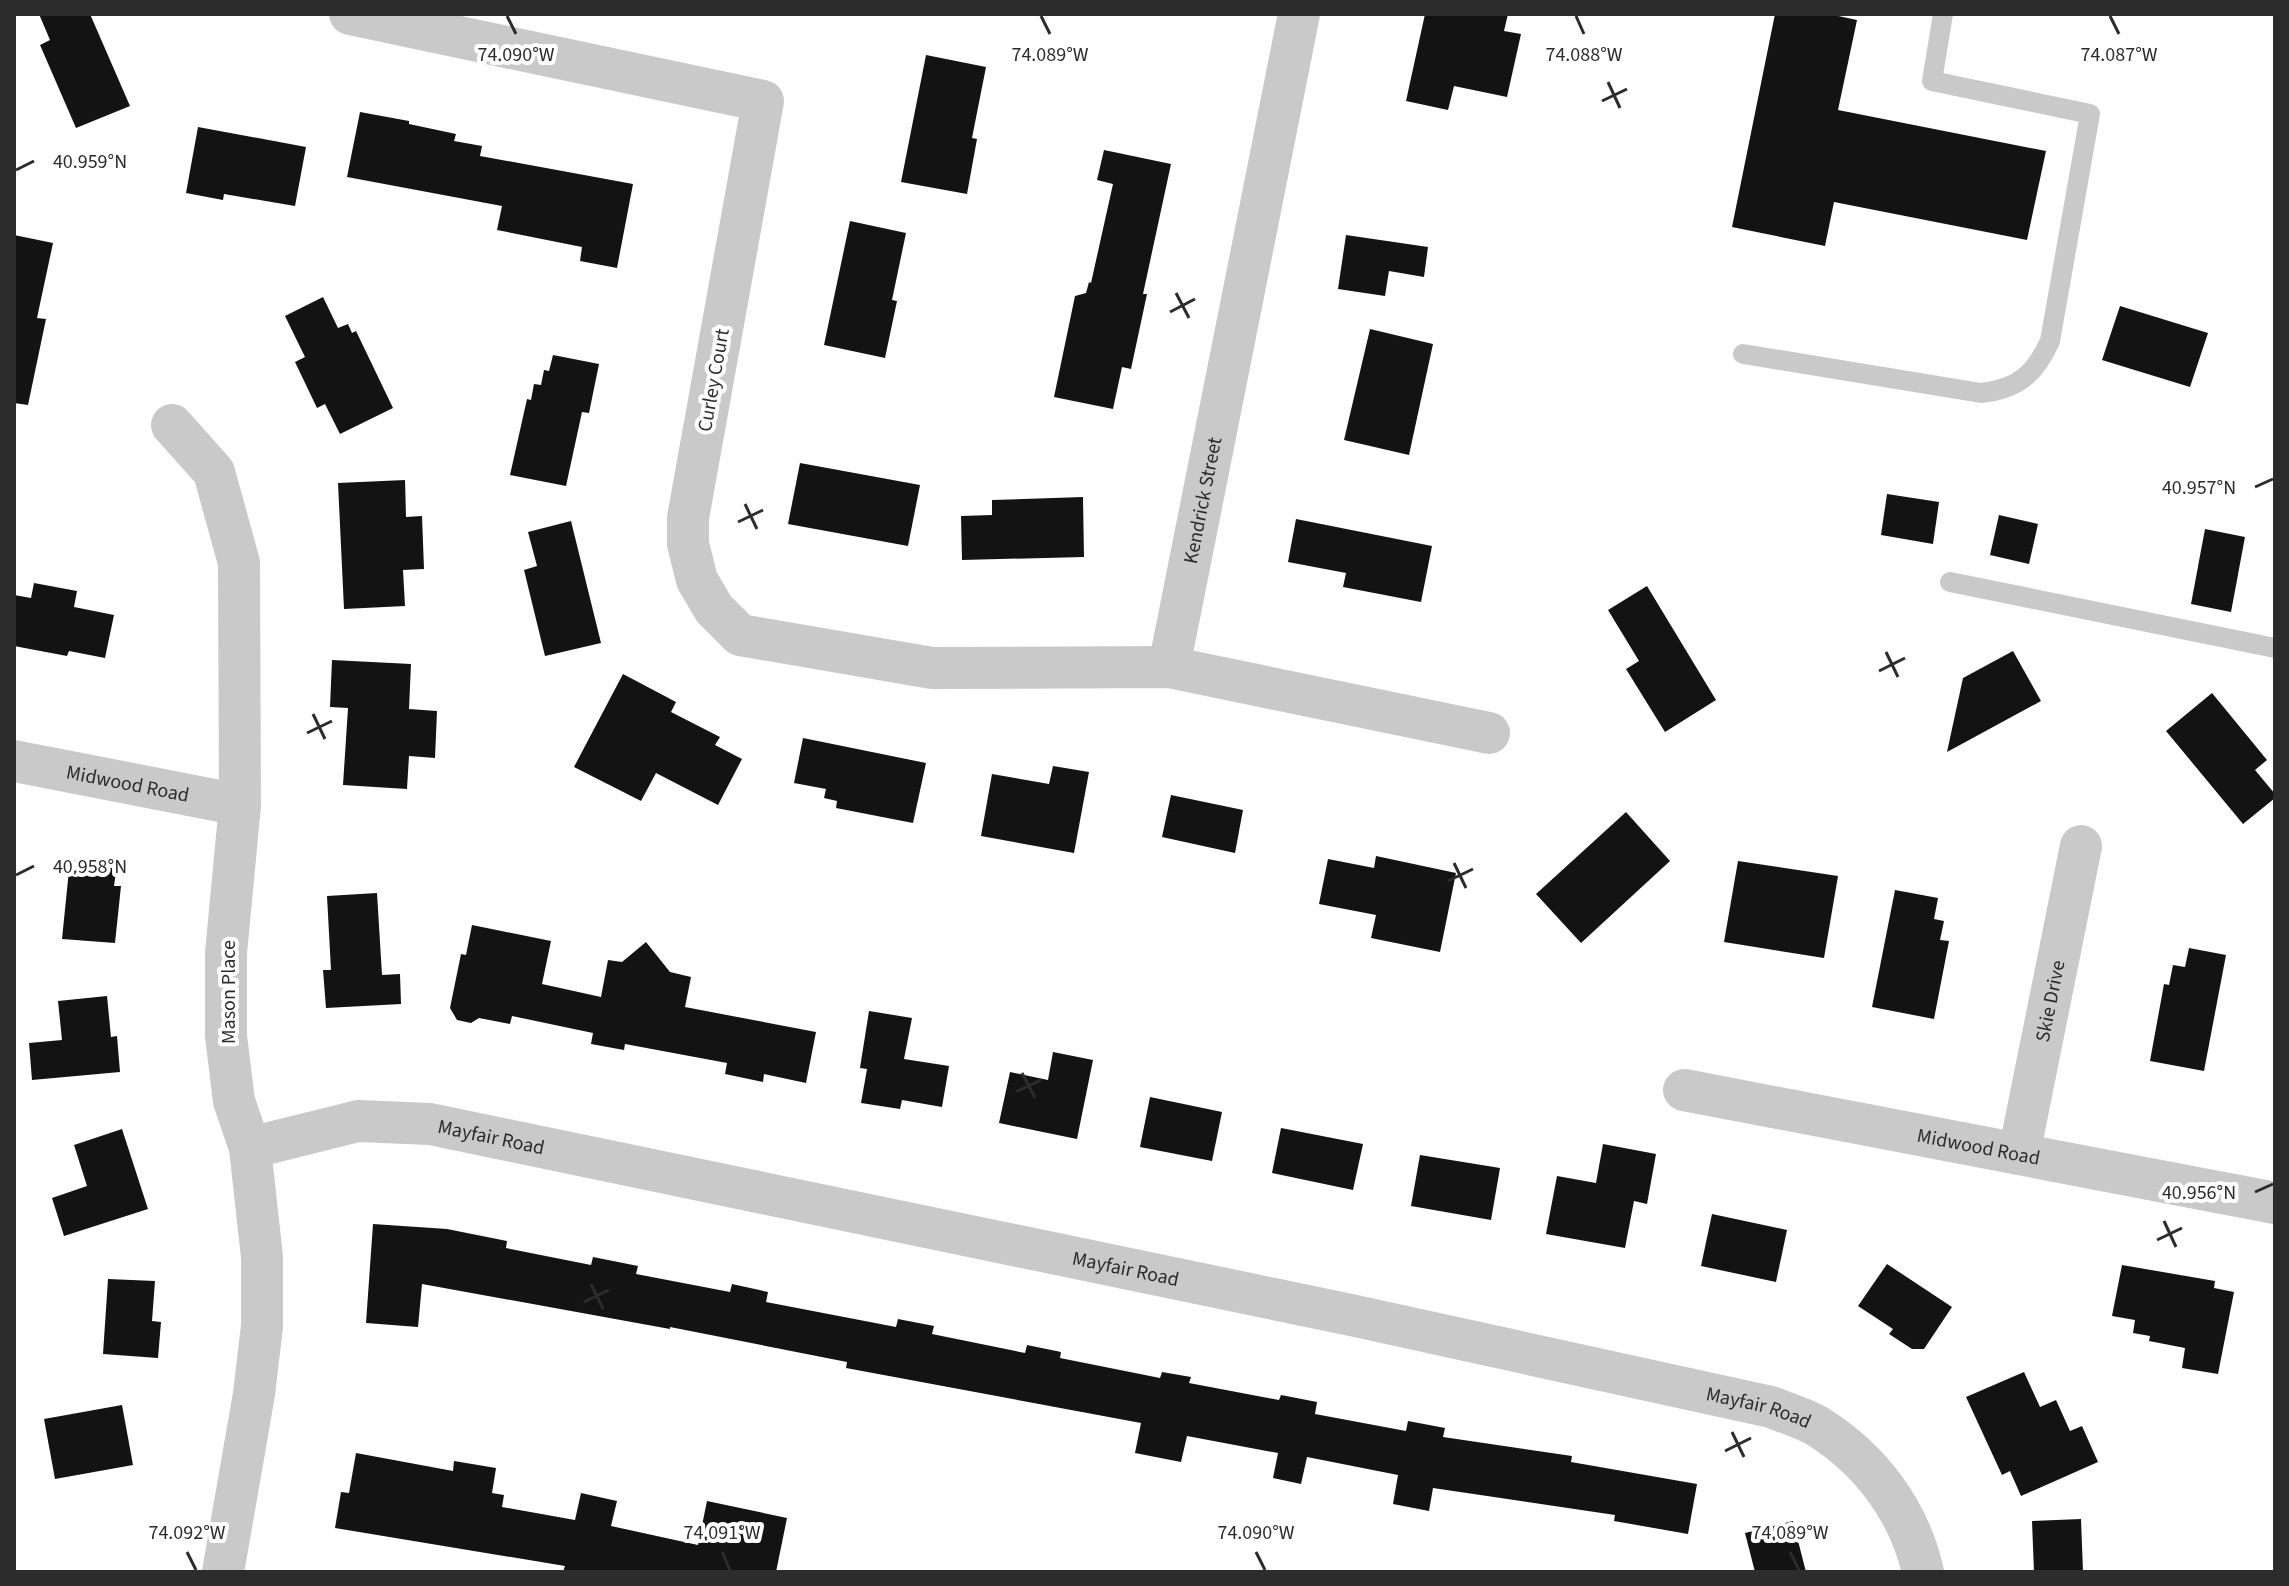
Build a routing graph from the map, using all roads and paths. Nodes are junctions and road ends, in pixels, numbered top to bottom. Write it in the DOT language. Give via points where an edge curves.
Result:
graph roads {
  1 [pos="350,14"];
  2 [pos="1299,14"];
  3 [pos="1943,14"];
  4 [pos="1743,354"];
  5 [pos="172,425"];
  6 [pos="1950,582"];
  7 [pos="2275,648"];
  8 [pos="1169,667"];
  9 [pos="1489,733"];
  10 [pos="14,761"];
  11 [pos="240,805"];
  12 [pos="2081,846"];
  13 [pos="1684,1090"];
  14 [pos="250,1148"];
  15 [pos="2019,1154"];
  16 [pos="2275,1203"];
  17 [pos="223,1572"];
  18 [pos="1923,1572"];
  1 -- 8 [label="street, Curley Court" via="763,101 688,518 697,580 714,609 740,635 932,668"];
  2 -- 8 [label="street, Kendrick Street"];
  3 -- 4 [label="lane" via="1932,81 2090,114 2050,341 2040,363 2004,390 1981,393"];
  5 -- 11 [label="street, Mason Place" via="214,472 239,563"];
  6 -- 7 [label="lane"];
  8 -- 9 [label="street"];
  10 -- 11 [label="street, Midwood Road"];
  11 -- 14 [label="street, Mason Place" via="226,953 226,1036 234,1101"];
  12 -- 15 [label="street, Skie Drive"];
  13 -- 15 [label="street, Midwood Road"];
  14 -- 17 [label="street, Mason Place" via="262,1257 262,1326"];
  14 -- 18 [label="street, Mayfair Road" via="358,1121 430,1124 1771,1407 1814,1425 1882,1482 1908,1525"];
  15 -- 16 [label="street, Midwood Road"];
}
